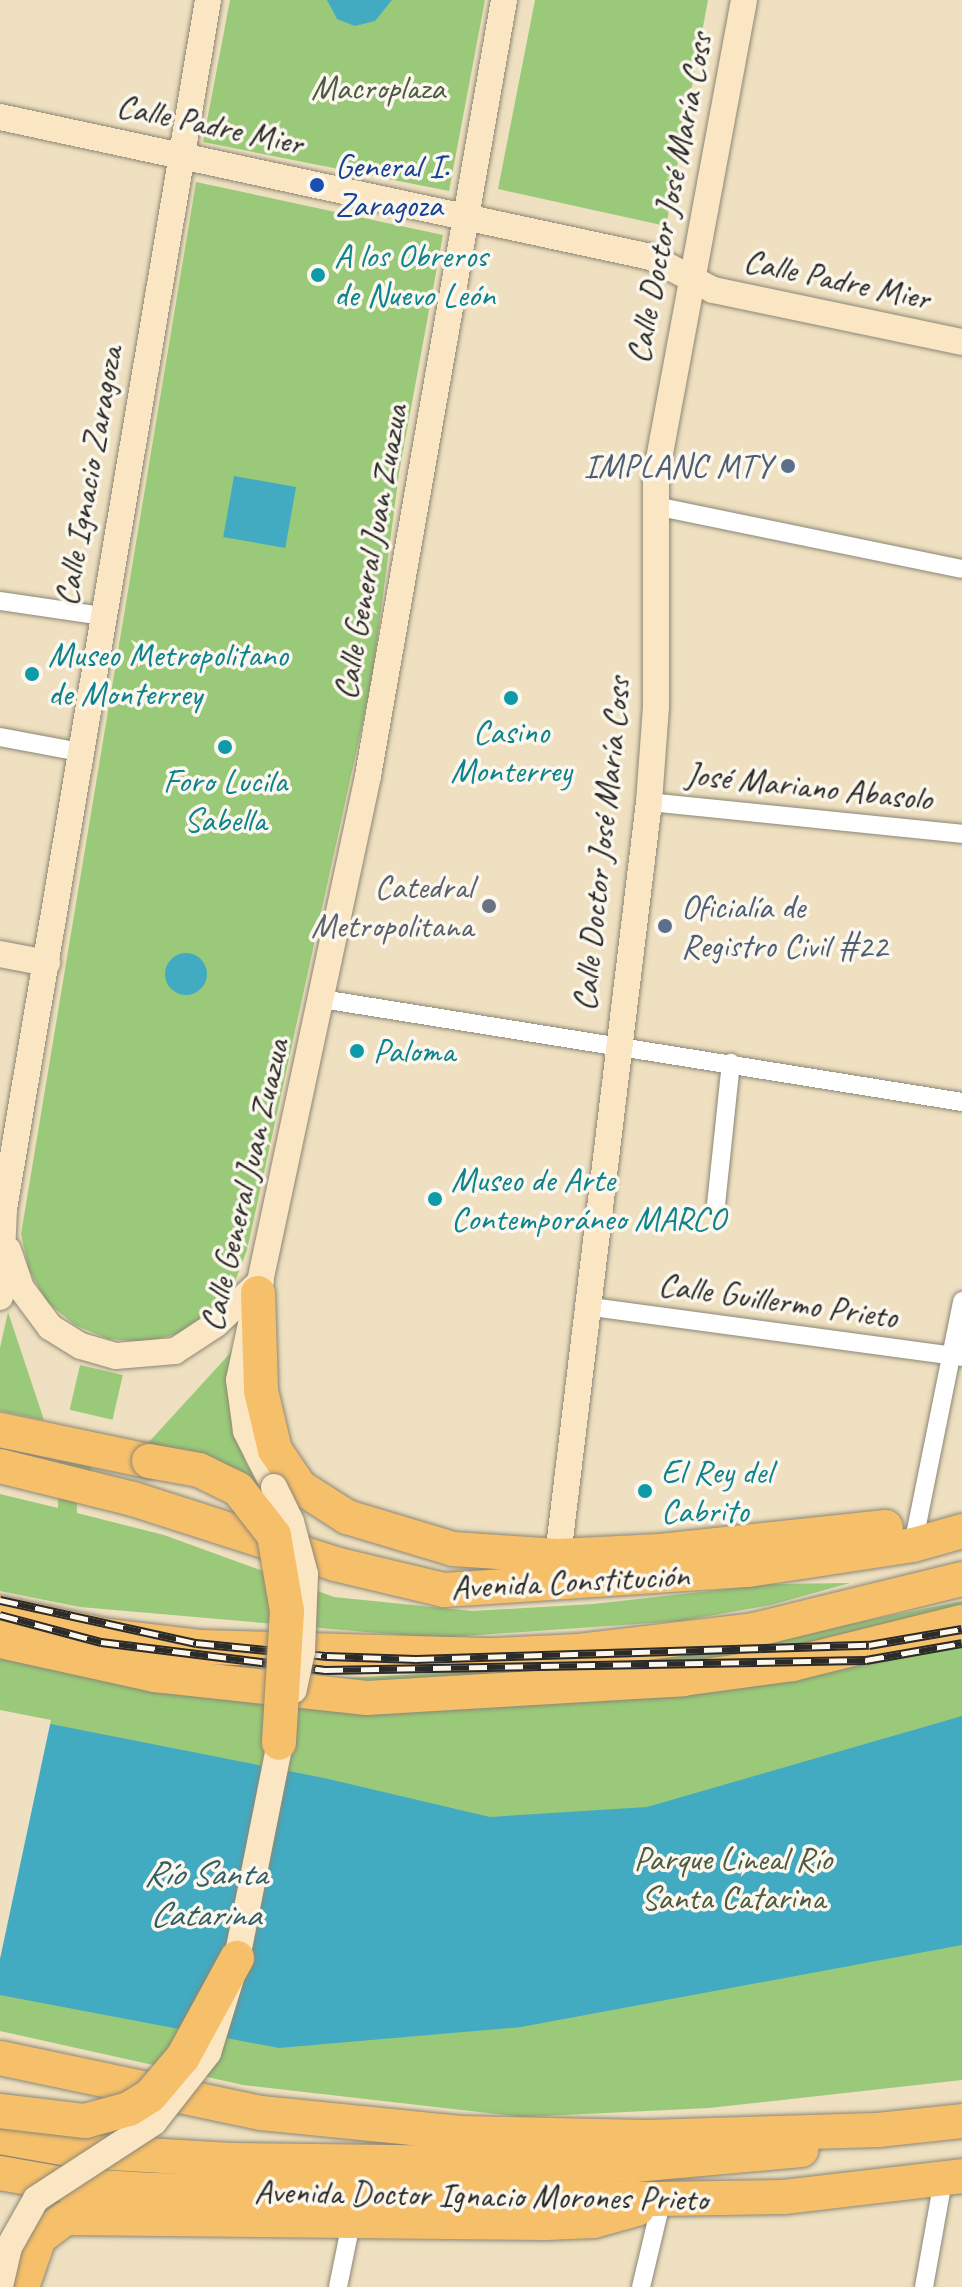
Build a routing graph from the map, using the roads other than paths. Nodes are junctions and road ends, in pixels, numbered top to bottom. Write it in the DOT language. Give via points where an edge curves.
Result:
graph roads {
  1 [pos="208,0"];
  2 [pos="504,0"];
  3 [pos="744,0"];
  4 [pos="0,117"];
  5 [pos="180,154"];
  6 [pos="465,215"];
  7 [pos="689,276"];
  8 [pos="962,342"];
  9 [pos="655,506"];
  10 [pos="962,569"];
  11 [pos="0,601"];
  12 [pos="101,616"];
  13 [pos="0,737"];
  14 [pos="80,752"];
  15 [pos="649,802"];
  16 [pos="962,834"];
  17 [pos="0,954"];
  18 [pos="47,963"];
  19 [pos="322,999"];
  20 [pos="617,1045"];
  21 [pos="731,1063"];
  22 [pos="962,1102"];
  23 [pos="716,1205"];
  24 [pos="2,1221"];
  25 [pos="260,1287"];
  26 [pos="0,1297"];
  27 [pos="962,1301"];
  28 [pos="585,1306"];
  29 [pos="957,1356"];
  30 [pos="0,1430"];
  31 [pos="2,1482"];
  32 [pos="962,1521"];
  33 [pos="962,1531"];
  34 [pos="914,1534"];
  35 [pos="558,1556"];
  36 [pos="962,1579"];
  37 [pos="0,1613"];
  38 [pos="962,1622"];
  39 [pos="0,1641"];
  40 [pos="279,1743"];
  41 [pos="237,1958"];
  42 [pos="0,2058"];
  43 [pos="0,2111"];
  44 [pos="962,2121"];
  45 [pos="878,2130"];
  46 [pos="0,2137"];
  47 [pos="0,2173"];
  48 [pos="952,2178"];
  49 [pos="659,2199"];
  50 [pos="352,2218"];
  51 [pos="0,2286"];
  52 [pos="22,2287"];
  53 [pos="338,2287"];
  54 [pos="641,2287"];
  55 [pos="924,2287"];
  1 -- 5 [label="main road, Calle Ignacio Zaragoza"];
  2 -- 6 [label="main road, Calle General Juan Zuazua"];
  3 -- 7 [label="main road, Calle Doctor José María Coss"];
  4 -- 5 [label="main road, Calle Padre Mier"];
  5 -- 6 [label="main road, Calle Padre Mier"];
  5 -- 12 [label="main road, Calle Ignacio Zaragoza"];
  6 -- 7 [label="main road, Calle Padre Mier" via="651,257"];
  6 -- 19 [label="main road, Calle General Juan Zuazua" via="376,732"];
  7 -- 8 [label="main road, Calle Padre Mier" via="713,290"];
  7 -- 9 [label="main road, Calle Doctor José María Coss" via="660,443"];
  9 -- 10 [label="street"];
  9 -- 15 [label="main road, Calle Doctor José María Coss" via="656,706"];
  11 -- 12 [label="street"];
  12 -- 14 [label="main road, Calle Ignacio Zaragoza"];
  13 -- 14 [label="street"];
  14 -- 18 [label="main road, Calle Ignacio Zaragoza"];
  15 -- 16 [label="street, José Mariano Abasolo"];
  15 -- 20 [label="main road, Calle Doctor José María Coss"];
  17 -- 18 [label="main road"];
  18 -- 24 [label="main road, Calle Ignacio Zaragoza"];
  19 -- 20 [label="street"];
  19 -- 25 [label="main road, Calle General Juan Zuazua"];
  20 -- 21 [label="street"];
  20 -- 28 [label="main road, Calle Doctor José María Coss"];
  21 -- 22 [label="street"];
  21 -- 23 [label="street"];
  24 -- 25 [label="main road" via="21,1288 39,1315 67,1340 105,1354 140,1358 175,1351"];
  24 -- 26 [label="main road, Calle Ignacio Zaragoza"];
  25 -- 35 [label="highway" via="266,1424 275,1450 300,1487 347,1517 406,1538 453,1549"];
  25 -- 40 [label="main road, Calle General Juan Zuazua, bridge" via="240,1371 240,1405 246,1431 291,1522 305,1574 302,1651"];
  27 -- 29 [label="street"];
  28 -- 29 [label="street, Calle Guillermo Prieto"];
  28 -- 35 [label="main road, Calle Doctor José María Coss"];
  29 -- 34 [label="street"];
  30 -- 40 [label="highway, bridge" via="199,1470 229,1484 255,1506 274,1535 285,1582"];
  31 -- 34 [label="highway, Avenida Constitución" via="324,1582 444,1590 648,1580"];
  32 -- 34 [label="highway"];
  33 -- 34 [label="highway, Avenida Constitución"];
  34 -- 35 [label="highway"];
  36 -- 37 [label="highway, Avenida Constitución" via="754,1630 495,1655 201,1647 107,1636"];
  38 -- 39 [label="highway" via="793,1664 683,1679 367,1698 155,1675"];
  40 -- 41 [label="main road, Calle General Juan Zuazua, bridge"];
  41 -- 43 [label="highway, bridge" via="183,2057 150,2096 129,2109 85,2121"];
  41 -- 51 [label="main road, Calle General Juan Zuazua, bridge" via="220,2025 194,2078 145,2130 55,2182 36,2199 9,2247"];
  42 -- 45 [label="highway, Avenida Doctor Ignacio Morones Prieto" via="133,2088 345,2124 460,2133 646,2137"];
  44 -- 45 [label="highway, Avenida Doctor Ignacio Morones Prieto"];
  45 -- 46 [label="highway" via="762,2157 634,2165 146,2157"];
  47 -- 49 [label="highway, Avenida Doctor Ignacio Morones Prieto" via="68,2185 151,2190"];
  48 -- 49 [label="highway, Avenida Doctor Ignacio Morones Prieto" via="784,2197"];
  48 -- 55 [label="street"];
  49 -- 50 [label="highway" via="594,2221"];
  49 -- 54 [label="street"];
  50 -- 52 [label="highway" via="66,2218 39,2238"];
  50 -- 53 [label="street"];
}
